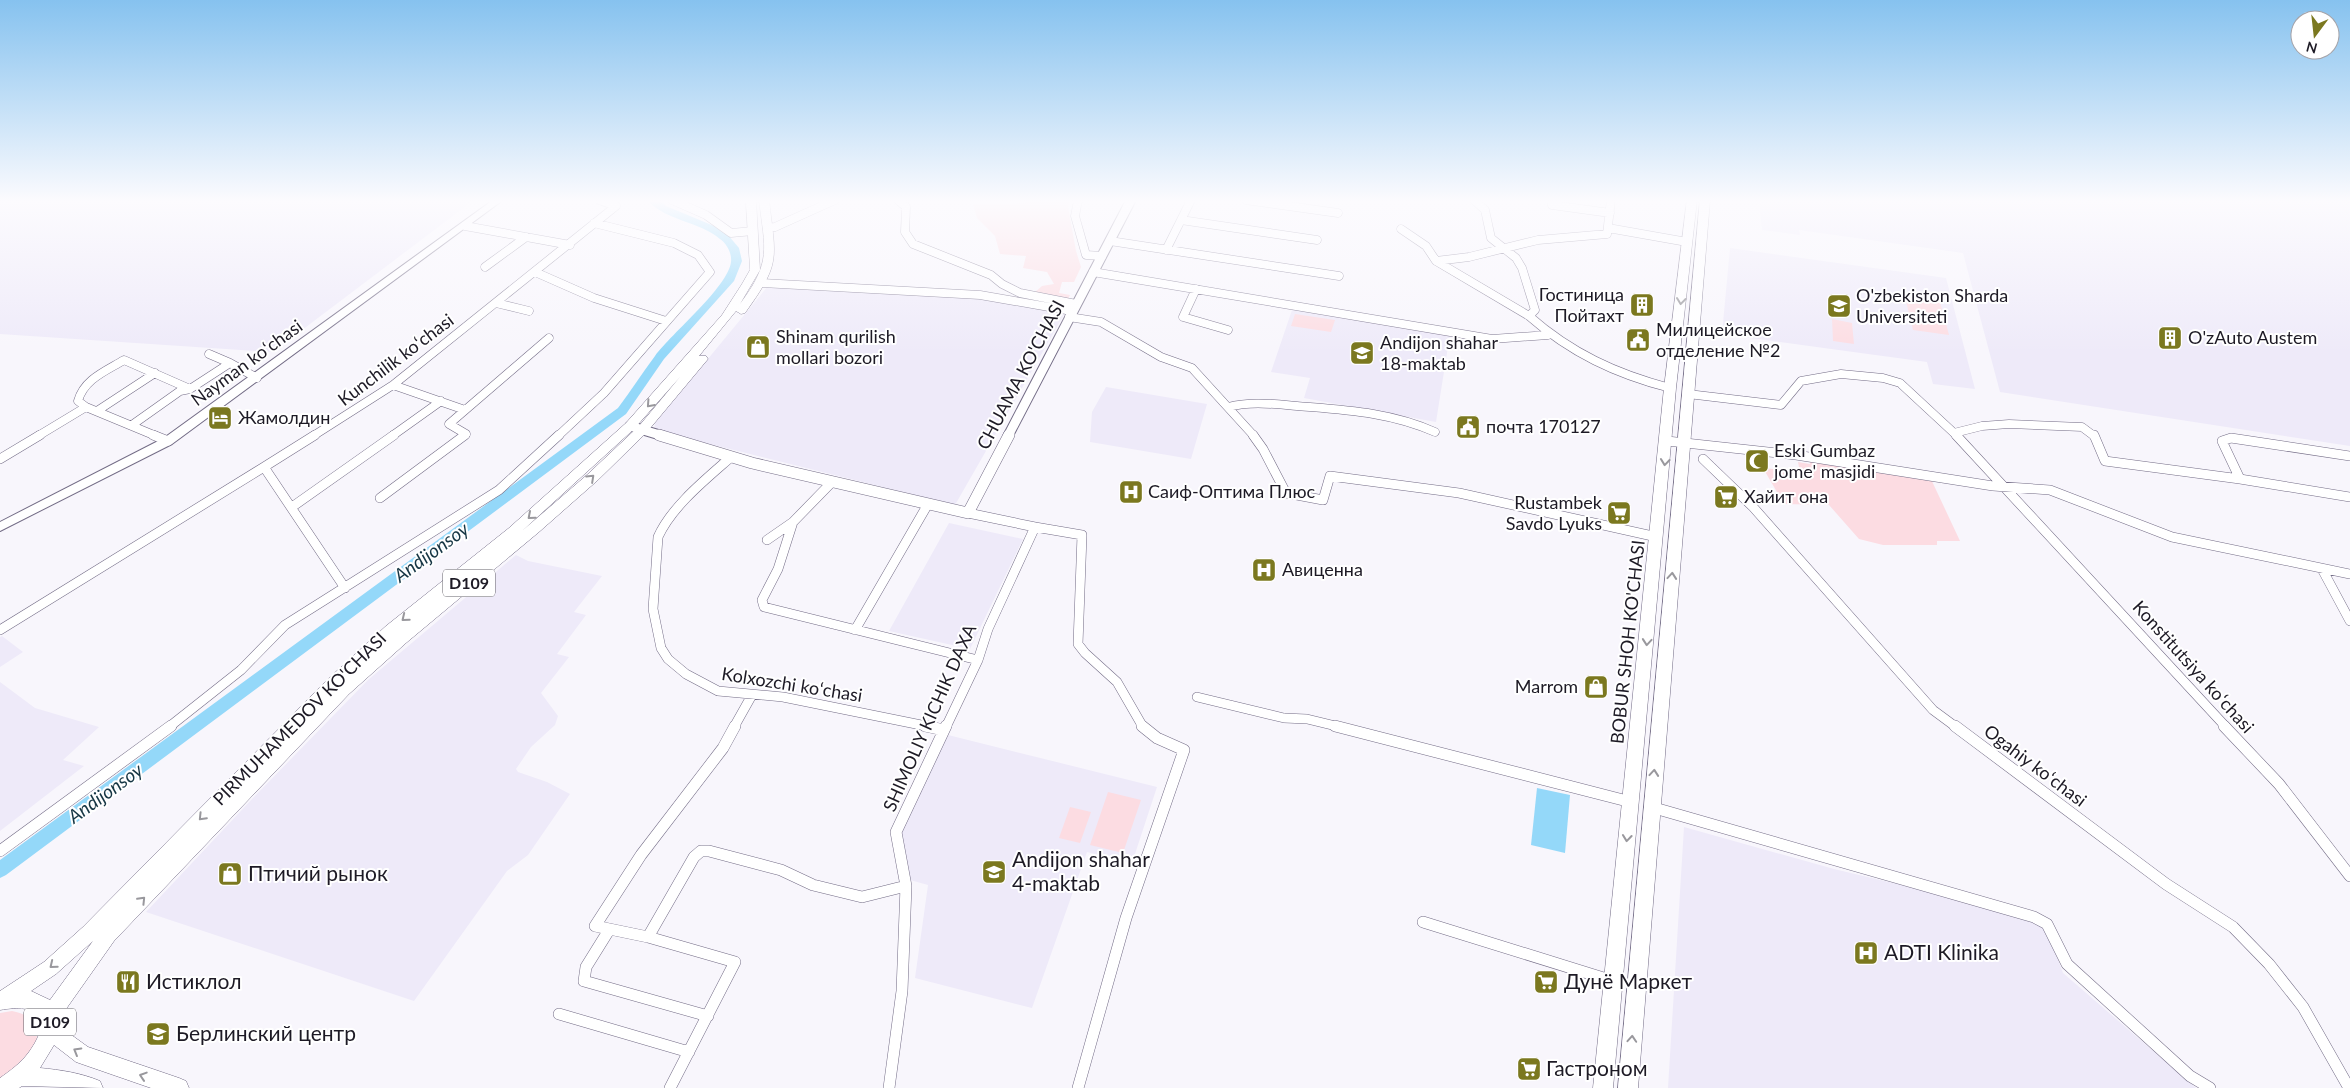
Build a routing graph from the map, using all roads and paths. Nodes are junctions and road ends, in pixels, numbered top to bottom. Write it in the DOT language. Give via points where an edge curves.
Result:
graph roads {
  1 [pos="431,251"];
  2 [pos="507,251"];
  3 [pos="563,251"];
  4 [pos="690,251"];
  5 [pos="757,251"];
  6 [pos="769,251"];
  7 [pos="930,251"];
  8 [pos="1085,251"];
  9 [pos="1105,251"];
  10 [pos="1171,251"];
  11 [pos="1429,251"];
  12 [pos="1493,251"];
  13 [pos="1507,251"];
  14 [pos="1687,251"];
  15 [pos="1700,251"];
  16 [pos="1102,256"];
  17 [pos="1436,261"];
  18 [pos="485,267"];
  19 [pos="535,272"];
  20 [pos="1093,272"];
  21 [pos="1339,276"];
  22 [pos="761,283"];
  23 [pos="1196,288"];
  24 [pos="496,303"];
  25 [pos="529,311"];
  26 [pos="1072,311"];
  27 [pos="1528,316"];
  28 [pos="666,321"];
  29 [pos="1228,330"];
  30 [pos="1548,334"];
  31 [pos="549,338"];
  32 [pos="209,354"];
  33 [pos="230,363"];
  34 [pos="154,373"];
  35 [pos="257,378"];
  36 [pos="393,385"];
  37 [pos="1670,388"];
  38 [pos="190,389"];
  39 [pos="1688,394"];
  40 [pos="441,401"];
  41 [pos="86,407"];
  42 [pos="1228,407"];
  43 [pos="465,410"];
  44 [pos="97,411"];
  45 [pos="132,425"];
  46 [pos="637,428"];
  47 [pos="1435,432"];
  48 [pos="1954,433"];
  49 [pos="168,441"];
  50 [pos="1667,441"];
  51 [pos="1684,442"];
  52 [pos="2350,456"];
  53 [pos="732,458"];
  54 [pos="0,459"];
  55 [pos="1703,459"];
  56 [pos="264,467"];
  57 [pos="2240,479"];
  58 [pos="832,482"];
  59 [pos="2004,486"];
  60 [pos="2350,496"];
  61 [pos="380,498"];
  62 [pos="928,504"];
  63 [pos="292,507"];
  64 [pos="968,513"];
  65 [pos="793,522"];
  66 [pos="0,527"];
  67 [pos="1035,527"];
  68 [pos="1657,537"];
  69 [pos="767,540"];
  70 [pos="2322,569"];
  71 [pos="2350,574"];
  72 [pos="345,588"];
  73 [pos="1650,608"];
  74 [pos="1669,613"];
  75 [pos="2350,621"];
  76 [pos="0,630"];
  77 [pos="855,630"];
  78 [pos="978,660"];
  79 [pos="1644,679"];
  80 [pos="1662,684"];
  81 [pos="752,694"];
  82 [pos="1198,697"];
  83 [pos="944,730"];
  84 [pos="1631,802"];
  85 [pos="1651,807"];
  86 [pos="0,851"];
  87 [pos="2350,876"];
  88 [pos="906,886"];
  89 [pos="1423,922"];
  90 [pos="609,930"];
  91 [pos="648,937"];
  92 [pos="1613,981"];
  93 [pos="0,1001"];
  94 [pos="559,1014"];
  95 [pos="708,1016"];
  96 [pos="50,1024"];
  97 [pos="689,1052"];
  98 [pos="19,1076"];
  99 [pos="3,1088"];
  100 [pos="93,1088"];
  101 [pos="179,1088"];
  102 [pos="670,1088"];
  103 [pos="889,1088"];
  104 [pos="1078,1088"];
  105 [pos="1603,1088"];
  106 [pos="1628,1088"];
  107 [pos="2210,1088"];
  108 [pos="2349,1088"];
  1 -- 35 [label="main road, Nayman koʻchasi"];
  2 -- 18 [label="street"];
  3 -- 19 [label="street, Kunchilik koʻchasi"];
  4 -- 28 [label="street" via="698,255 710,272"];
  5 -- 46 [label="main road, PIRMUHAMEDOV KO'CHASI / D109, one-way" via="748,284"];
  6 -- 22 [label="main road, PIRMUHAMEDOV KO'CHASI / D109" via="768,267"];
  7 -- 26 [label="street" via="991,275 1020,293"];
  8 -- 16 [label="street" via="1086,255"];
  9 -- 16 [label="street, CHUAMA KO'CHASI"];
  10 -- 21 [label="street"];
  11 -- 17 [label="street"];
  12 -- 17 [label="street"];
  13 -- 27 [label="street" via="1522,268 1535,310"];
  14 -- 37 [label="main road, BOBUR SHOH KO'CHASI, one-way"];
  15 -- 39 [label="main road, BOBUR SHOH KO'CHASI"];
  16 -- 20 [label="street, CHUAMA KO'CHASI"];
  17 -- 27 [label="street"];
  19 -- 24 [label="street, Kunchilik koʻchasi"];
  19 -- 28 [label="street" via="594,298"];
  20 -- 23 [label="street"];
  20 -- 26 [label="street, CHUAMA KO'CHASI"];
  22 -- 26 [label="street" via="980,295"];
  22 -- 46 [label="main road, PIRMUHAMEDOV KO'CHASI / D109" via="708,352"];
  23 -- 29 [label="street" via="1183,317"];
  23 -- 30 [label="street" via="1492,339"];
  24 -- 25 [label="street"];
  24 -- 36 [label="street, Kunchilik koʻchasi"];
  26 -- 42 [label="street" via="1101,322 1161,357 1192,368"];
  26 -- 64 [label="street, CHUAMA KO'CHASI"];
  27 -- 30 [label="street"];
  28 -- 72 [label="street" via="604,392 500,490"];
  30 -- 37 [label="street" via="1599,366"];
  31 -- 43 [label="street"];
  32 -- 33 [label="street"];
  33 -- 35 [label="street"];
  33 -- 38 [label="street"];
  34 -- 38 [label="street"];
  34 -- 41 [label="street" via="124,360 91,380 79,394 78,401"];
  34 -- 44 [label="street"];
  35 -- 49 [label="main road, Nayman koʻchasi"];
  36 -- 40 [label="street"];
  36 -- 56 [label="street, Kunchilik koʻchasi"];
  37 -- 50 [label="main road, BOBUR SHOH KO'CHASI"];
  38 -- 45 [label="street" via="180,391"];
  39 -- 48 [label="street, Konstitutsiya koʻchasi" via="1781,405 1802,381 1842,374 1883,378 1900,384"];
  39 -- 51 [label="main road, BOBUR SHOH KO'CHASI"];
  40 -- 43 [label="street"];
  40 -- 63 [label="street"];
  41 -- 44 [label="street"];
  41 -- 54 [label="street"];
  42 -- 47 [label="street" via="1245,402 1334,408 1411,421"];
  42 -- 68 [label="street" via="1263,449 1286,493 1323,500 1330,476 1459,493"];
  43 -- 61 [label="street" via="449,424 466,434"];
  44 -- 45 [label="street"];
  45 -- 49 [label="street"];
  46 -- 53 [label="street"];
  46 -- 93 [label="main road, PIRMUHAMEDOV KO'CHASI / D109, one-way" via="391,630 340,676 90,933 50,968"];
  96 -- 46 [label="main road, PIRMUHAMEDOV KO'CHASI / D109, one-way" via="108,935 344,690 400,639 534,530"];
  48 -- 57 [label="street" via="2009,424 2082,427 2093,433 2105,461"];
  48 -- 59 [label="street, Konstitutsiya koʻchasi"];
  49 -- 66 [label="main road, Nayman koʻchasi"];
  50 -- 51 [label="street"];
  50 -- 68 [label="main road, BOBUR SHOH KO'CHASI, one-way"];
  51 -- 59 [label="street"];
  74 -- 51 [label="main road, BOBUR SHOH KO'CHASI, one-way"];
  52 -- 57 [label="street" via="2224,439 2222,441"];
  53 -- 58 [label="street"];
  53 -- 81 [label="street, Kolxozchi koʻchasi" via="694,490 662,528 656,547 653,609 661,648 677,667 708,688"];
  55 -- 108 [label="street, Ogahiy koʻchasi" via="1753,507 1933,710 2166,884 2232,927 2269,964 2303,1007"];
  56 -- 63 [label="street"];
  56 -- 76 [label="street, Kunchilik koʻchasi"];
  57 -- 60 [label="street"];
  58 -- 62 [label="street"];
  58 -- 65 [label="street"];
  59 -- 70 [label="street" via="2050,490 2172,537"];
  59 -- 87 [label="street, Konstitutsiya koʻchasi" via="2279,784"];
  62 -- 64 [label="street"];
  62 -- 77 [label="street"];
  63 -- 72 [label="street"];
  64 -- 67 [label="street"];
  65 -- 69 [label="street"];
  65 -- 77 [label="street" via="778,569 762,600 764,607"];
  67 -- 78 [label="street, SHIMOLIY KICHIK DAXA" via="988,629"];
  67 -- 104 [label="street" via="1082,535 1078,644 1088,658 1111,675 1137,719 1150,734 1184,750 1136,887"];
  68 -- 73 [label="main road, BOBUR SHOH KO'CHASI"];
  70 -- 71 [label="street"];
  70 -- 75 [label="street"];
  72 -- 86 [label="street" via="285,625 241,670 179,720"];
  73 -- 74 [label="main road"];
  73 -- 79 [label="main road, BOBUR SHOH KO'CHASI, one-way"];
  74 -- 80 [label="main road, BOBUR SHOH KO'CHASI"];
  77 -- 78 [label="street"];
  78 -- 83 [label="street, SHIMOLIY KICHIK DAXA"];
  79 -- 80 [label="main road"];
  79 -- 84 [label="main road, BOBUR SHOH KO'CHASI"];
  85 -- 80 [label="main road, BOBUR SHOH KO'CHASI, one-way"];
  81 -- 83 [label="street, Kolxozchi koʻchasi" via="813,702"];
  81 -- 90 [label="street" via="723,748 646,848 595,926"];
  82 -- 84 [label="street" via="1284,718 1307,719"];
  83 -- 88 [label="street, SHIMOLIY KICHIK DAXA" via="896,832"];
  84 -- 92 [label="main road, BOBUR SHOH KO'CHASI, one-way"];
  106 -- 85 [label="main road, BOBUR SHOH KO'CHASI, one-way"];
  85 -- 107 [label="street" via="2034,917 2047,924 2067,964 2190,1076"];
  88 -- 91 [label="street" via="862,897 813,885 781,870 701,851 694,857"];
  88 -- 103 [label="street, SHIMOLIY KICHIK DAXA" via="902,992"];
  89 -- 92 [label="street"];
  90 -- 91 [label="street"];
  90 -- 95 [label="street" via="586,967 584,981"];
  91 -- 95 [label="street" via="735,962"];
  92 -- 105 [label="main road, BOBUR SHOH KO'CHASI"];
  93 -- 96 [label="main road, D109" via="34,1000 45,1006"];
  94 -- 97 [label="street"];
  95 -- 97 [label="street"];
  96 -- 98 [label="main road, D109" via="44,1046"];
  101 -- 96 [label="main road, D109, one-way" via="83,1055"];
  97 -- 102 [label="street"];
  98 -- 99 [label="main road, D109"];
  98 -- 100 [label="main road" via="62,1080"];
}
